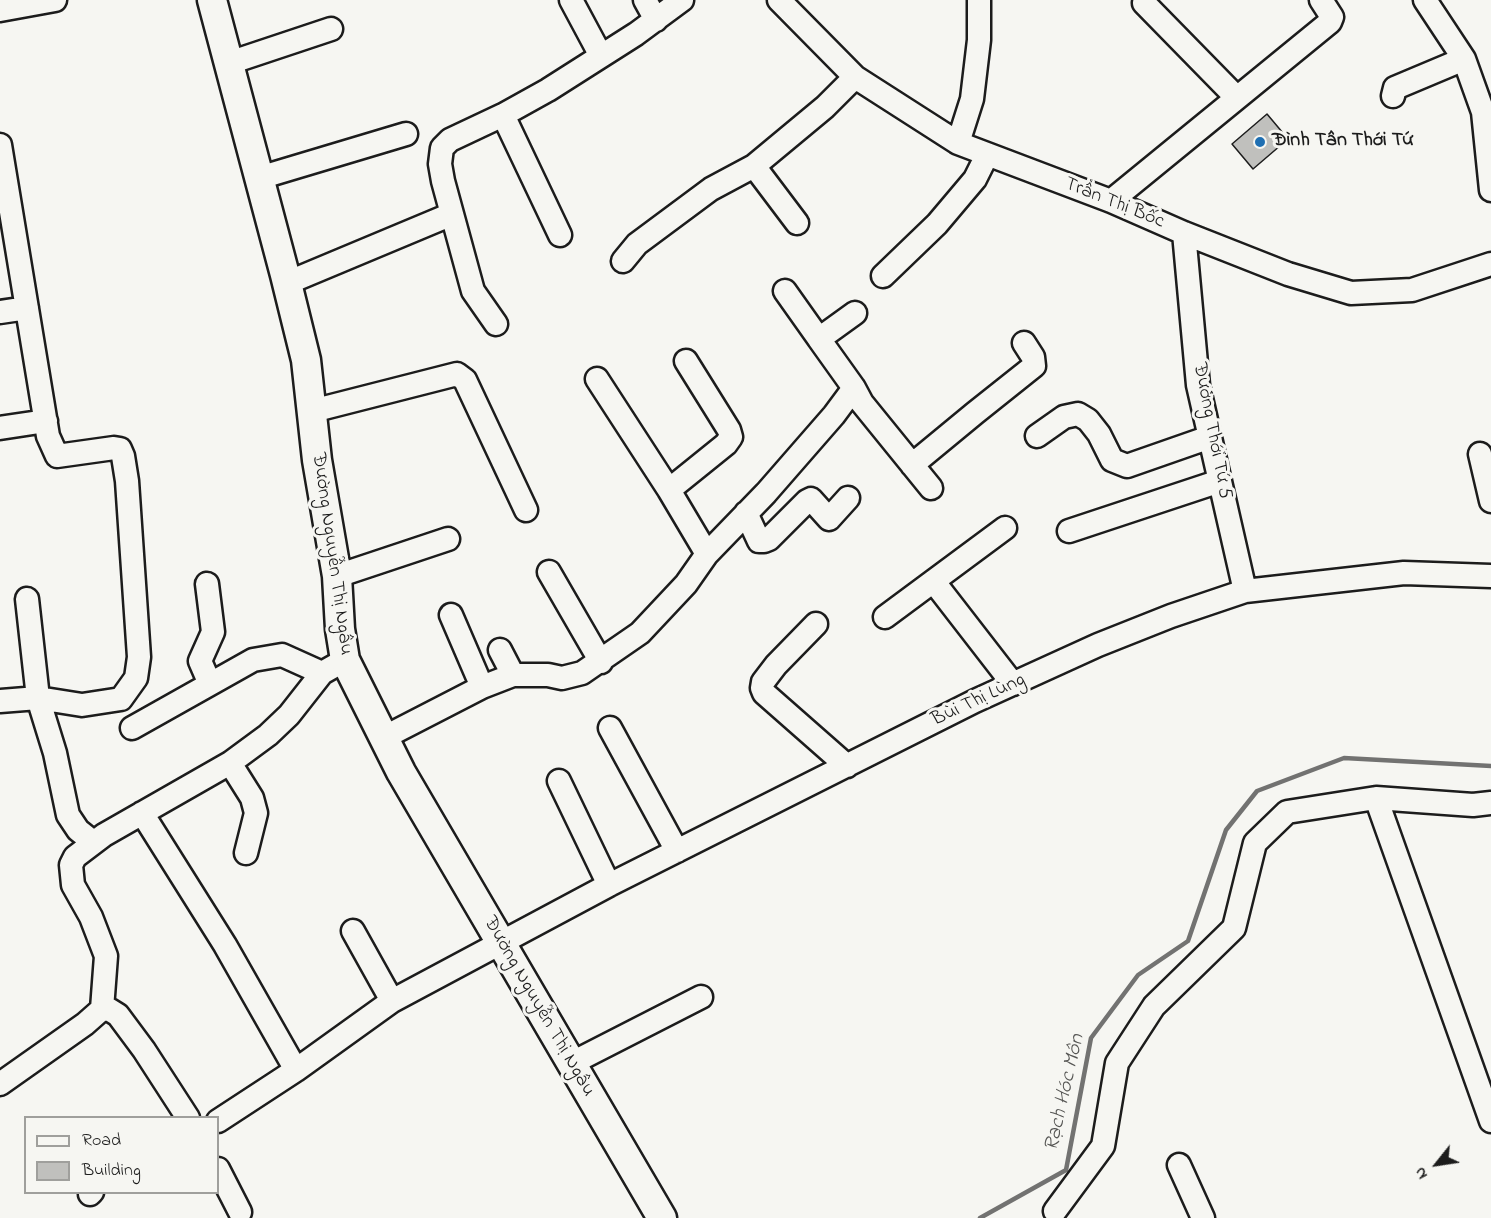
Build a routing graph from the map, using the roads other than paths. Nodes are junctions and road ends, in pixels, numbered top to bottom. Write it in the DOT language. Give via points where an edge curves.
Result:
graph roads {
  1 [pos="56,0"];
  2 [pos="212,0"];
  3 [pos="571,0"];
  4 [pos="682,0"];
  5 [pos="779,0"];
  6 [pos="979,0"];
  7 [pos="1321,0"];
  8 [pos="1425,0"];
  9 [pos="1144,3"];
  10 [pos="0,10"];
  11 [pos="651,10"];
  12 [pos="331,29"];
  13 [pos="601,56"];
  14 [pos="1464,59"];
  15 [pos="229,63"];
  16 [pos="855,77"];
  17 [pos="1393,96"];
  18 [pos="1237,98"];
  19 [pos="503,115"];
  20 [pos="406,134"];
  21 [pos="958,143"];
  22 [pos="0,145"];
  23 [pos="987,155"];
  24 [pos="754,166"];
  25 [pos="259,178"];
  26 [pos="1491,190"];
  27 [pos="1111,201"];
  28 [pos="452,214"];
  29 [pos="797,223"];
  30 [pos="1184,233"];
  31 [pos="560,235"];
  32 [pos="624,261"];
  33 [pos="1491,264"];
  34 [pos="883,276"];
  35 [pos="287,283"];
  36 [pos="786,291"];
  37 [pos="27,308"];
  38 [pos="0,312"];
  39 [pos="855,314"];
  40 [pos="496,324"];
  41 [pos="819,339"];
  42 [pos="1024,344"];
  43 [pos="686,360"];
  44 [pos="597,379"];
  45 [pos="854,388"];
  46 [pos="312,411"];
  47 [pos="46,421"];
  48 [pos="0,428"];
  49 [pos="1037,436"];
  50 [pos="1210,437"];
  51 [pos="1480,454"];
  52 [pos="912,465"];
  53 [pos="1220,481"];
  54 [pos="931,488"];
  55 [pos="669,490"];
  56 [pos="848,498"];
  57 [pos="1491,501"];
  58 [pos="526,510"];
  59 [pos="746,513"];
  60 [pos="1005,528"];
  61 [pos="1069,531"];
  62 [pos="448,539"];
  63 [pos="707,554"];
  64 [pos="549,573"];
  65 [pos="337,576"];
  66 [pos="1491,576"];
  67 [pos="934,582"];
  68 [pos="207,584"];
  69 [pos="1245,591"];
  70 [pos="27,599"];
  71 [pos="451,615"];
  72 [pos="885,618"];
  73 [pos="816,624"];
  74 [pos="500,650"];
  75 [pos="601,662"];
  76 [pos="333,666"];
  77 [pos="513,675"];
  78 [pos="210,684"];
  79 [pos="1013,684"];
  80 [pos="482,687"];
  81 [pos="38,698"];
  82 [pos="0,701"];
  83 [pos="132,728"];
  84 [pos="610,728"];
  85 [pos="383,738"];
  86 [pos="230,763"];
  87 [pos="847,766"];
  88 [pos="560,781"];
  89 [pos="1376,798"];
  90 [pos="1491,803"];
  91 [pos="142,813"];
  92 [pos="93,842"];
  93 [pos="677,851"];
  94 [pos="246,853"];
  95 [pos="609,885"];
  96 [pos="353,931"];
  97 [pos="502,943"];
  98 [pos="700,997"];
  99 [pos="392,1001"];
  100 [pos="102,1009"];
  101 [pos="570,1064"];
  102 [pos="296,1070"];
  103 [pos="0,1084"];
  104 [pos="187,1116"];
  105 [pos="219,1120"];
  106 [pos="1491,1121"];
  107 [pos="1179,1165"];
  108 [pos="219,1170"];
  109 [pos="1055,1211"];
  110 [pos="240,1212"];
  111 [pos="662,1218"];
  112 [pos="1203,1218"];
  1 -- 10 [label="street"];
  2 -- 15 [label="main road, Đường Nguyễn Thị Ngâu"];
  3 -- 13 [label="street"];
  4 -- 11 [label="street"];
  5 -- 16 [label="street, Trần Thị Bốc"];
  6 -- 21 [label="street" via="972,99"];
  7 -- 18 [label="street" via="1332,17 1330,22"];
  8 -- 14 [label="street"];
  9 -- 18 [label="street"];
  11 -- 13 [label="street"];
  12 -- 15 [label="street"];
  13 -- 19 [label="street"];
  14 -- 17 [label="street" via="1395,88"];
  14 -- 26 [label="street" via="1483,112"];
  15 -- 25 [label="main road, Đường Nguyễn Thị Ngâu"];
  16 -- 21 [label="street, Trần Thị Bốc"];
  16 -- 24 [label="street" via="825,108"];
  18 -- 27 [label="street"];
  19 -- 28 [label="street" via="450,140 442,148 440,164"];
  19 -- 31 [label="street"];
  20 -- 25 [label="street"];
  21 -- 23 [label="street, Trần Thị Bốc"];
  22 -- 37 [label="street"];
  23 -- 27 [label="street, Trần Thị Bốc"];
  23 -- 34 [label="street" via="975,179 937,224"];
  24 -- 29 [label="street"];
  24 -- 32 [label="street" via="711,189 637,244"];
  25 -- 35 [label="main road, Đường Nguyễn Thị Ngâu"];
  27 -- 30 [label="street, Trần Thị Bốc"];
  28 -- 35 [label="street"];
  28 -- 40 [label="street" via="473,291"];
  30 -- 33 [label="street, Trần Thị Bốc" via="1288,274 1351,293 1412,290"];
  30 -- 50 [label="street, Đường Thới Tứ 5" via="1198,385"];
  35 -- 46 [label="main road, Đường Nguyễn Thị Ngâu" via="306,360"];
  36 -- 41 [label="street"];
  37 -- 38 [label="street"];
  37 -- 47 [label="street"];
  39 -- 41 [label="street"];
  41 -- 45 [label="street"];
  42 -- 52 [label="street" via="1034,366"];
  43 -- 55 [label="street" via="731,437"];
  44 -- 55 [label="street"];
  45 -- 52 [label="street"];
  45 -- 59 [label="street"];
  46 -- 58 [label="street" via="457,374 465,380"];
  46 -- 65 [label="main road, Đường Nguyễn Thị Ngâu"];
  47 -- 48 [label="street"];
  47 -- 81 [label="street" via="57,456 120,449 127,481 140,657 136,678 121,699 82,705"];
  49 -- 50 [label="street" via="1064,417 1078,414 1099,434 1112,460 1128,466"];
  50 -- 53 [label="street, Đường Thới Tứ 5"];
  51 -- 57 [label="street"];
  52 -- 54 [label="street"];
  53 -- 61 [label="street"];
  53 -- 69 [label="street, Đường Thới Tứ 5"];
  55 -- 63 [label="street"];
  56 -- 59 [label="street" via="829,519 807,501 764,542 759,541"];
  59 -- 63 [label="street"];
  60 -- 67 [label="street"];
  62 -- 65 [label="street"];
  63 -- 75 [label="street" via="686,584 640,633"];
  64 -- 75 [label="street"];
  65 -- 76 [label="main road, Đường Nguyễn Thị Ngâu" via="340,629"];
  66 -- 69 [label="street, Bùi Thị Lùng" via="1404,573"];
  67 -- 72 [label="street"];
  67 -- 79 [label="street"];
  68 -- 78 [label="street" via="213,632 200,661"];
  69 -- 79 [label="street, Bùi Thị Lùng" via="1098,645"];
  70 -- 81 [label="street"];
  71 -- 80 [label="street"];
  73 -- 87 [label="street" via="776,665 762,688"];
  74 -- 77 [label="street"];
  75 -- 77 [label="street" via="582,674 562,678"];
  76 -- 78 [label="street" via="282,655 253,660"];
  76 -- 85 [label="main road, Đường Nguyễn Thị Ngâu"];
  76 -- 86 [label="street" via="289,716"];
  77 -- 80 [label="street"];
  78 -- 83 [label="street"];
  79 -- 87 [label="street, Bùi Thị Lùng"];
  80 -- 85 [label="street"];
  81 -- 82 [label="street"];
  81 -- 92 [label="street" via="68,816"];
  84 -- 93 [label="street"];
  85 -- 97 [label="main road, Đường Nguyễn Thị Ngâu"];
  86 -- 91 [label="street"];
  86 -- 94 [label="street" via="252,798 256,813"];
  87 -- 93 [label="street, Bùi Thị Lùng"];
  88 -- 95 [label="street"];
  89 -- 90 [label="street"];
  89 -- 106 [label="street"];
  89 -- 109 [label="street" via="1287,812 1255,843 1234,928 1148,1015 1118,1063 1103,1146"];
  91 -- 92 [label="street"];
  91 -- 102 [label="street" via="225,945"];
  92 -- 100 [label="street" via="71,865 73,885 106,956"];
  93 -- 95 [label="street, Bùi Thị Lùng"];
  95 -- 97 [label="street, Bùi Thị Lùng"];
  96 -- 99 [label="street"];
  97 -- 99 [label="street, Bùi Thị Lùng"];
  97 -- 101 [label="main road, Đường Nguyễn Thị Ngâu"];
  98 -- 101 [label="street"];
  99 -- 102 [label="street, Bùi Thị Lùng"];
  100 -- 103 [label="street"];
  100 -- 104 [label="street" via="118,1015"];
  101 -- 111 [label="main road, Đường Nguyễn Thị Ngâu"];
  102 -- 105 [label="street, Bùi Thị Lùng"];
  107 -- 112 [label="street"];
  108 -- 110 [label="street"];
}
